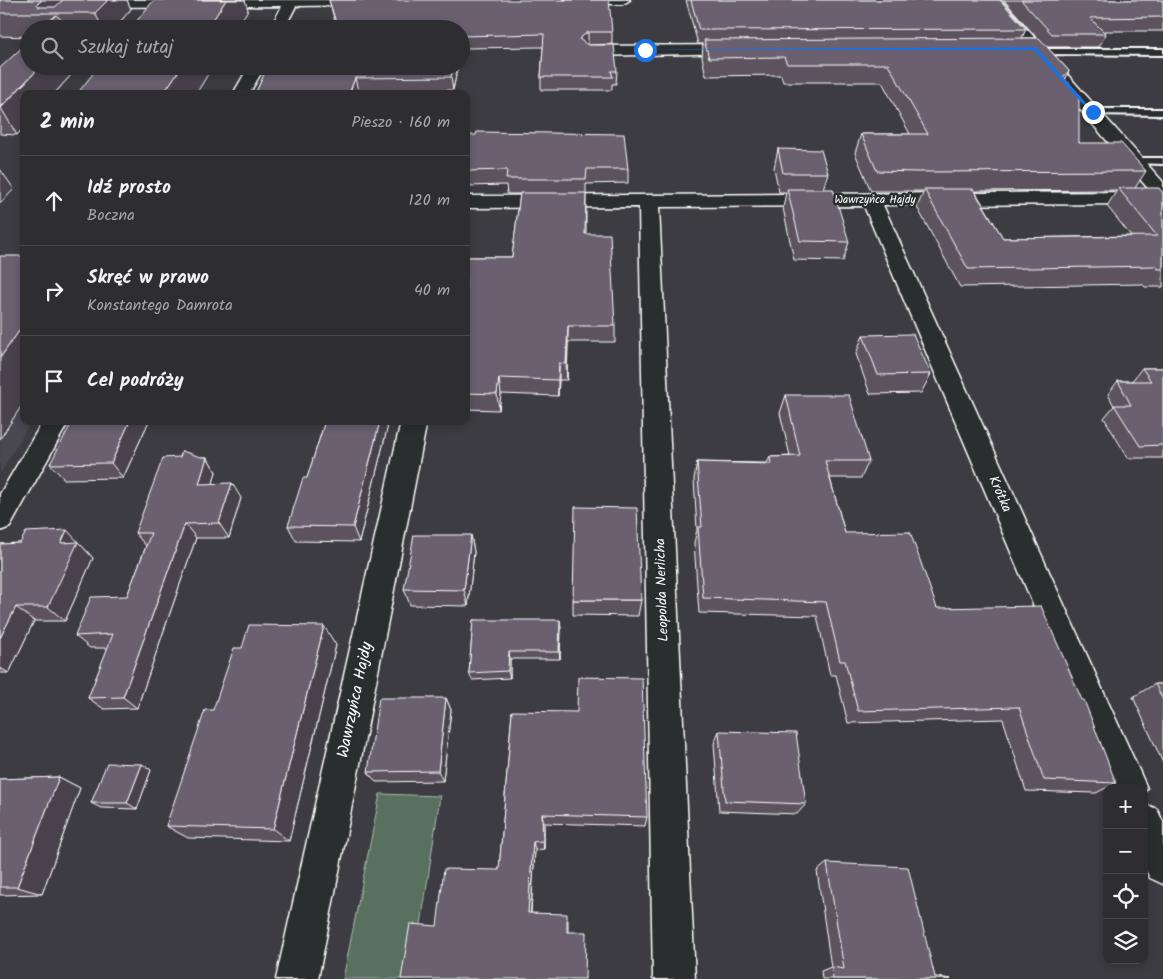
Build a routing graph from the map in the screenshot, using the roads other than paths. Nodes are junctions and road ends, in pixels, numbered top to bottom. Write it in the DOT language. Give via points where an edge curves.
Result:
graph roads {
  1 [pos="561,0"];
  2 [pos="623,0"];
  3 [pos="993,0"];
  4 [pos="231,1"];
  5 [pos="377,1"];
  6 [pos="291,2"];
  7 [pos="78,6"];
  8 [pos="282,20"];
  9 [pos="1016,49"];
  10 [pos="757,50"];
  11 [pos="1037,50"];
  12 [pos="589,51"];
  13 [pos="1163,52"];
  14 [pos="252,75"];
  15 [pos="243,90"];
  16 [pos="1093,112"];
  17 [pos="1163,112"];
  18 [pos="1136,161"];
  19 [pos="1163,161"];
  20 [pos="1163,194"];
  21 [pos="1163,198"];
  22 [pos="872,200"];
  23 [pos="649,201"];
  24 [pos="470,202"];
  25 [pos="54,425"];
  26 [pos="413,425"];
  27 [pos="2,514"];
  28 [pos="1127,784"];
  29 [pos="1147,829"];
  30 [pos="1163,865"];
  31 [pos="297,979"];
  32 [pos="674,979"];
  1 -- 2 [label="street"];
  3 -- 11 [label="street"];
  4 -- 6 [label="street"];
  4 -- 7 [label="street"];
  5 -- 6 [label="street"];
  6 -- 8 [label="street"];
  9 -- 11 [label="street"];
  10 -- 12 [label="street"];
  11 -- 13 [label="lane"];
  11 -- 16 [label="street"];
  14 -- 15 [label="street"];
  16 -- 17 [label="lane"];
  16 -- 18 [label="street"];
  18 -- 19 [label="lane"];
  18 -- 20 [label="street"];
  21 -- 22 [label="street, Wawrzyńca Hajdy"];
  22 -- 23 [label="street, Wawrzyńca Hajdy"];
  22 -- 28 [label="street, Krótka"];
  23 -- 24 [label="street, Wawrzyńca Hajdy"];
  23 -- 32 [label="street, Leopolda Nerlicha"];
  25 -- 27 [label="street"];
  26 -- 31 [label="street, Wawrzyńca Hajdy"];
  29 -- 30 [label="street"];
}
